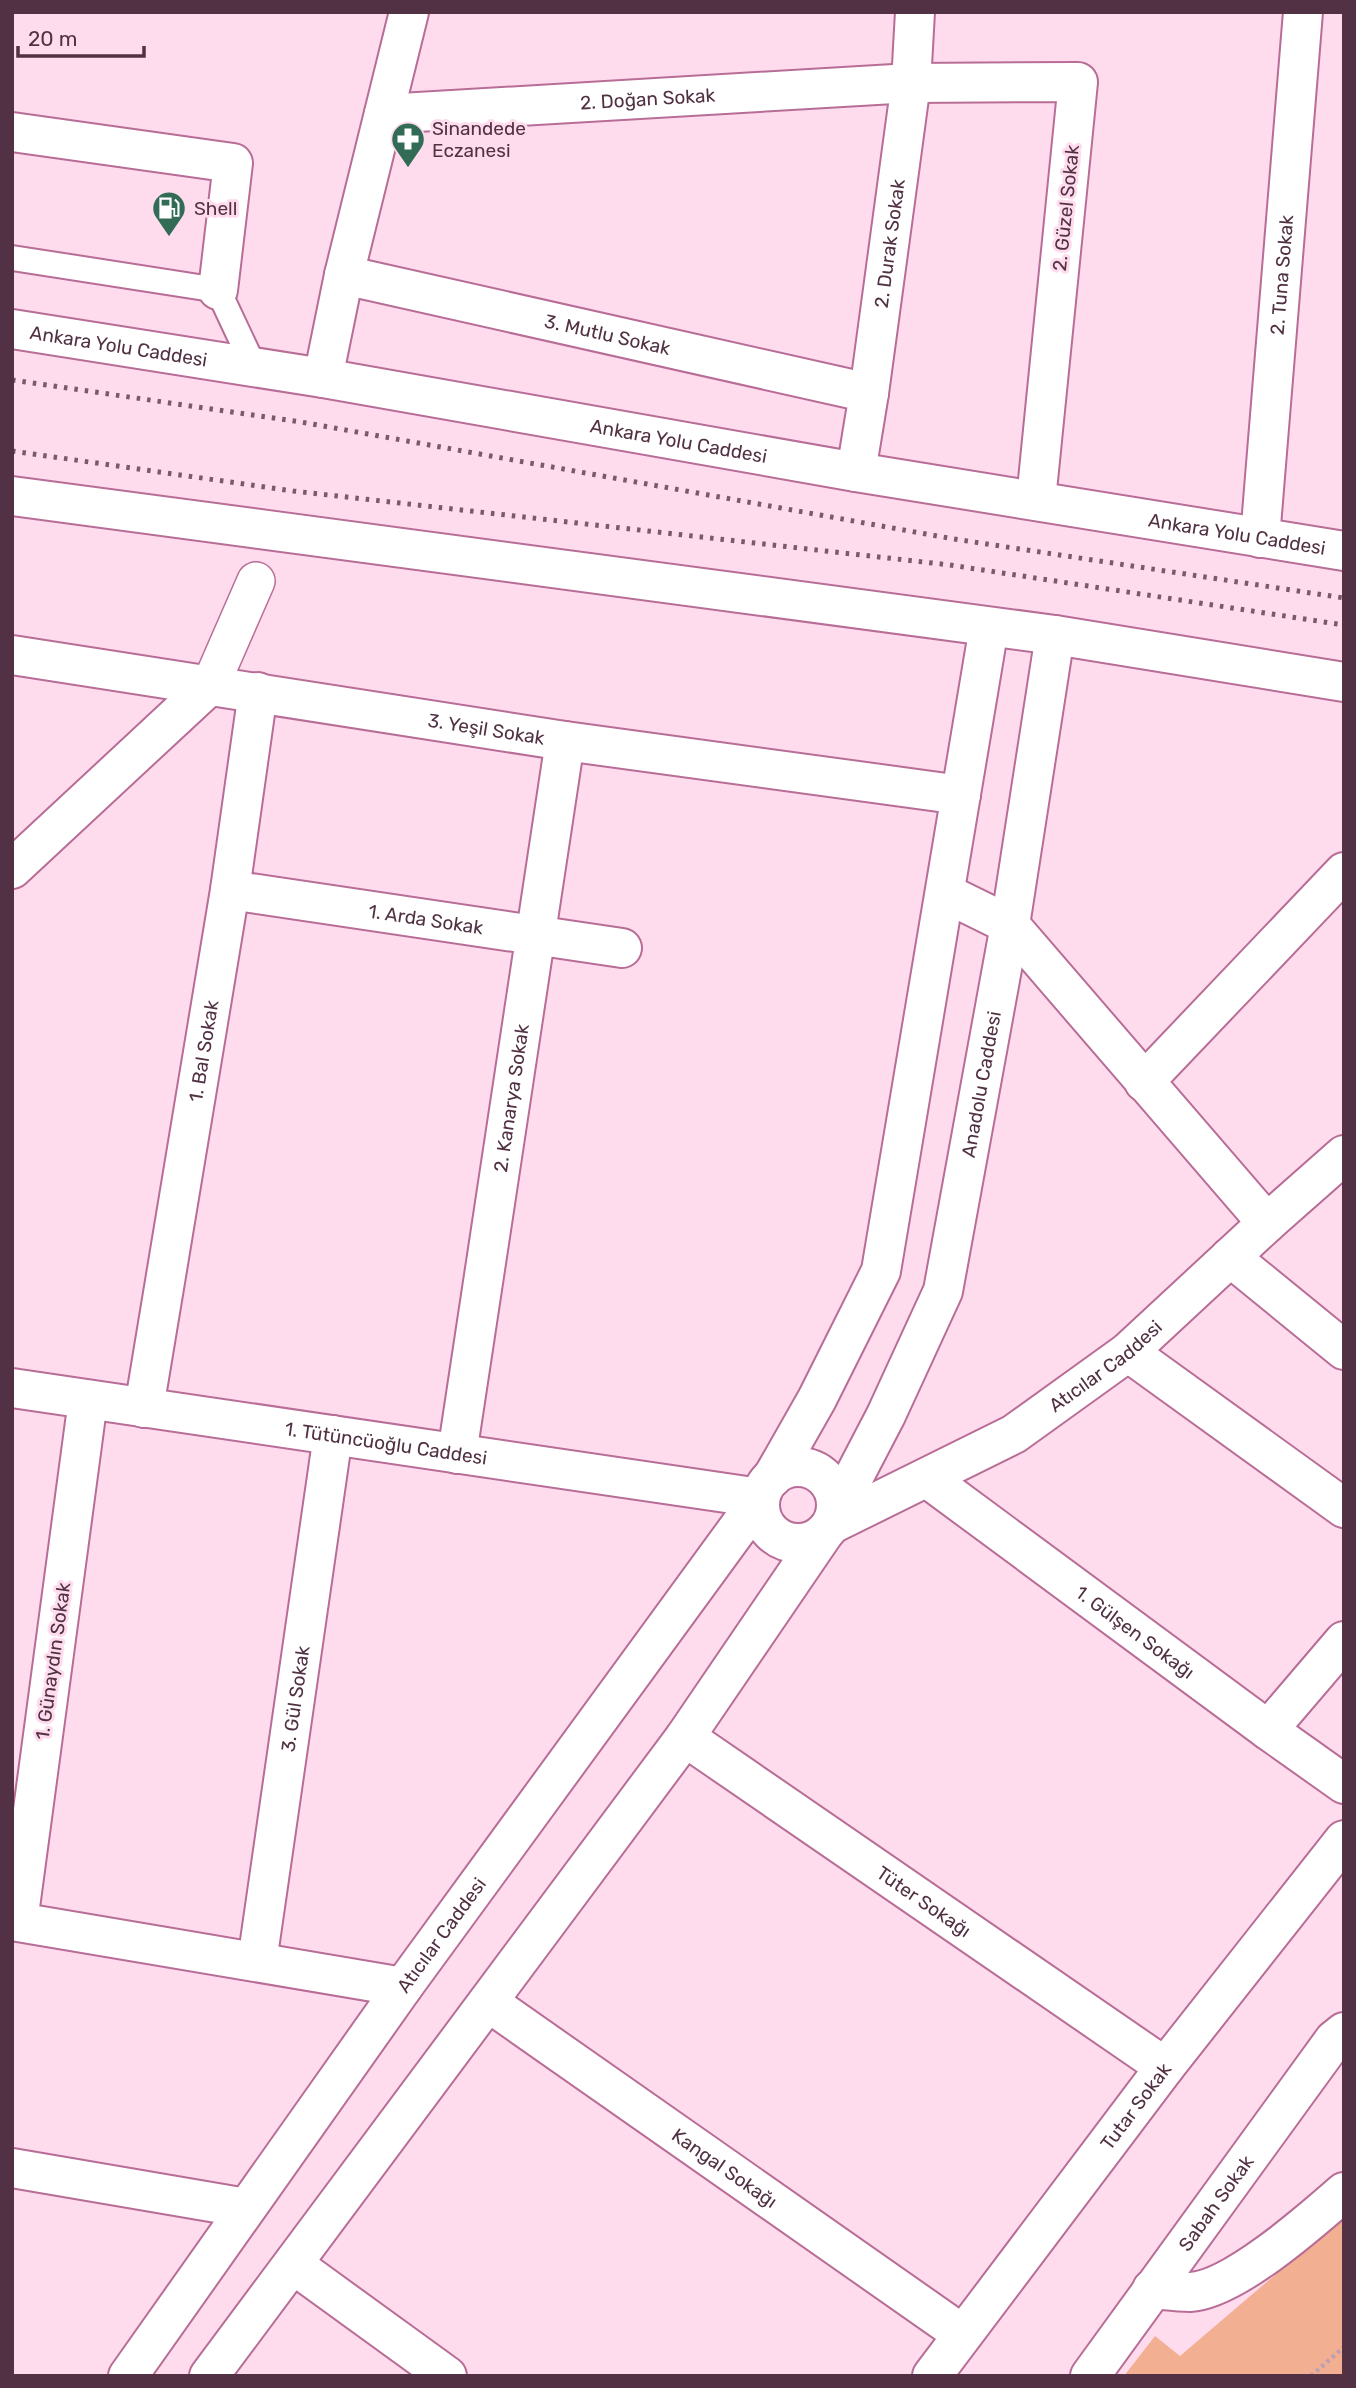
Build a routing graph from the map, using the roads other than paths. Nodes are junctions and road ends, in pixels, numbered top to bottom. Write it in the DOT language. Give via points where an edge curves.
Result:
graph roads {
  1 [pos="409,12"];
  2 [pos="915,12"];
  3 [pos="1303,12"];
  4 [pos="911,83"];
  5 [pos="384,114"];
  6 [pos="12,132"];
  7 [pos="12,258"];
  8 [pos="344,275"];
  9 [pos="218,290"];
  10 [pos="12,329"];
  11 [pos="255,369"];
  12 [pos="323,378"];
  13 [pos="869,393"];
  14 [pos="856,472"];
  15 [pos="12,496"];
  16 [pos="1036,500"];
  17 [pos="1260,538"];
  18 [pos="1344,551"];
  19 [pos="256,581"];
  20 [pos="989,627"];
  21 [pos="1055,635"];
  22 [pos="12,655"];
  23 [pos="1344,682"];
  24 [pos="211,684"];
  25 [pos="258,692"];
  26 [pos="565,741"];
  27 [pos="961,795"];
  28 [pos="12,869"];
  29 [pos="1344,872"];
  30 [pos="230,890"];
  31 [pos="945,893"];
  32 [pos="1010,925"];
  33 [pos="536,935"];
  34 [pos="622,947"];
  35 [pos="1144,1082"];
  36 [pos="1344,1155"];
  37 [pos="1267,1223"];
  38 [pos="1230,1257"];
  39 [pos="1344,1350"];
  40 [pos="1128,1352"];
  41 [pos="12,1388"];
  42 [pos="88,1400"];
  43 [pos="145,1408"];
  44 [pos="333,1436"];
  45 [pos="457,1454"];
  46 [pos="927,1478"];
  47 [pos="766,1488"];
  48 [pos="1344,1508"];
  49 [pos="831,1523"];
  50 [pos="1344,1641"];
  51 [pos="1268,1730"];
  52 [pos="685,1737"];
  53 [pos="1344,1784"];
  54 [pos="1344,1840"];
  55 [pos="257,1962"];
  56 [pos="403,1987"];
  57 [pos="488,2002"];
  58 [pos="1344,2032"];
  59 [pos="1165,2067"];
  60 [pos="12,2168"];
  61 [pos="1344,2192"];
  62 [pos="246,2208"];
  63 [pos="293,2265"];
  64 [pos="1152,2289"];
  65 [pos="962,2334"];
  66 [pos="128,2376"];
  67 [pos="209,2376"];
  68 [pos="447,2376"];
  69 [pos="932,2376"];
  70 [pos="1090,2376"];
  1 -- 5 [label="main road"];
  2 -- 4 [label="main road, 2. Durak Sokak"];
  3 -- 17 [label="main road, 2. Tuna Sokak"];
  4 -- 5 [label="main road, 2. Doğan Sokak"];
  4 -- 13 [label="main road, 2. Durak Sokak"];
  4 -- 16 [label="main road, 2. Güzel Sokak" via="1078,82"];
  5 -- 8 [label="main road"];
  6 -- 9 [label="main road" via="233,163"];
  7 -- 9 [label="lane"];
  8 -- 12 [label="main road"];
  8 -- 13 [label="main road, 3. Mutlu Sokak"];
  9 -- 11 [label="lane"];
  10 -- 11 [label="main road, Ankara Yolu Caddesi"];
  11 -- 12 [label="main road, Ankara Yolu Caddesi"];
  12 -- 14 [label="main road, Ankara Yolu Caddesi"];
  13 -- 14 [label="main road, 2. Durak Sokak"];
  14 -- 16 [label="main road, Ankara Yolu Caddesi"];
  15 -- 20 [label="main road"];
  16 -- 17 [label="main road, Ankara Yolu Caddesi"];
  17 -- 18 [label="main road, Ankara Yolu Caddesi"];
  19 -- 24 [label="street"];
  20 -- 21 [label="main road"];
  20 -- 27 [label="main road"];
  21 -- 23 [label="main road"];
  21 -- 32 [label="main road, Anadolu Caddesi"];
  22 -- 24 [label="main road, 3. Yeşil Sokak"];
  24 -- 25 [label="main road, 3. Yeşil Sokak"];
  24 -- 28 [label="main road"];
  25 -- 26 [label="main road, 3. Yeşil Sokak"];
  25 -- 30 [label="main road, 1. Bal Sokak"];
  26 -- 27 [label="main road, 3. Yeşil Sokak"];
  26 -- 33 [label="main road, 2. Kanarya Sokak"];
  27 -- 31 [label="main road"];
  29 -- 35 [label="main road"];
  30 -- 33 [label="main road, 1. Arda Sokak"];
  30 -- 43 [label="main road, 1. Bal Sokak"];
  31 -- 32 [label="main road"];
  31 -- 47 [label="main road" via="881,1271"];
  32 -- 35 [label="main road"];
  32 -- 49 [label="main road, Anadolu Caddesi" via="943,1291"];
  33 -- 34 [label="main road, 1. Arda Sokak"];
  33 -- 45 [label="main road, 2. Kanarya Sokak"];
  35 -- 37 [label="main road"];
  36 -- 37 [label="main road, Atıcılar Caddesi"];
  37 -- 38 [label="main road, Atıcılar Caddesi"];
  38 -- 39 [label="main road"];
  38 -- 40 [label="main road, Atıcılar Caddesi"];
  40 -- 46 [label="main road, Atıcılar Caddesi" via="1014,1434"];
  40 -- 48 [label="main road"];
  41 -- 42 [label="main road, 1. Tütüncüoğlu Caddesi"];
  42 -- 43 [label="main road, 1. Tütüncüoğlu Caddesi"];
  42 -- 55 [label="main road, 1. Günaydın Sokak" via="18,1922"];
  43 -- 44 [label="main road, 1. Tütüncüoğlu Caddesi"];
  44 -- 45 [label="main road, 1. Tütüncüoğlu Caddesi"];
  44 -- 55 [label="main road, 3. Gül Sokak"];
  45 -- 47 [label="main road, 1. Tütüncüoğlu Caddesi"];
  46 -- 49 [label="main road, Atıcılar Caddesi"];
  46 -- 51 [label="main road, 1. Gülşen Sokağı"];
  47 -- 49 [label="main road" via="785,1469 811,1469 831,1486 835,1498"];
  47 -- 49 [label="main road" via="760,1510 769,1531 779,1538 790,1543 814,1540"];
  47 -- 56 [label="main road, Atıcılar Caddesi"];
  49 -- 52 [label="main road, Atıcılar Caddesi"];
  50 -- 51 [label="main road"];
  51 -- 53 [label="main road, 1. Gülşen Sokağı"];
  52 -- 57 [label="main road, Atıcılar Caddesi"];
  52 -- 59 [label="main road, Tüter Sokağı"];
  54 -- 59 [label="main road, Tutar Sokak"];
  55 -- 56 [label="main road"];
  56 -- 62 [label="main road, Atıcılar Caddesi"];
  57 -- 63 [label="main road, Atıcılar Caddesi"];
  57 -- 65 [label="main road, Kangal Sokağı"];
  58 -- 64 [label="main road, Sabah Sokak"];
  59 -- 65 [label="main road, Tutar Sokak"];
  60 -- 62 [label="main road"];
  61 -- 64 [label="main road" via="1295,2236 1218,2285 1191,2292"];
  62 -- 66 [label="main road, Atıcılar Caddesi"];
  63 -- 67 [label="main road, Atıcılar Caddesi"];
  63 -- 68 [label="main road"];
  64 -- 70 [label="main road, Sabah Sokak"];
  65 -- 69 [label="main road, Tutar Sokak"];
}
